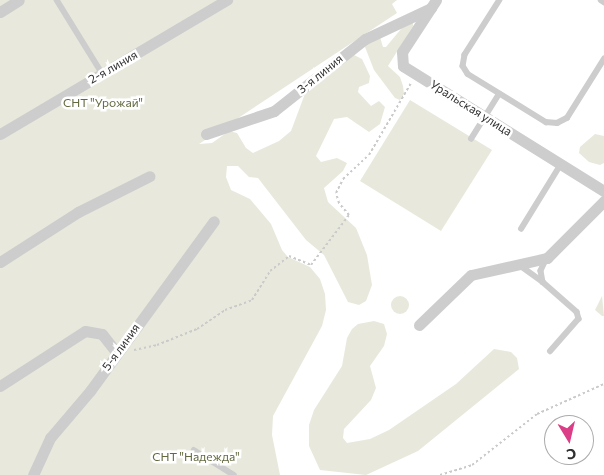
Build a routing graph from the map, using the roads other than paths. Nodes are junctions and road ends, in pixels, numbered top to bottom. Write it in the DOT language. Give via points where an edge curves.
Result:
graph roads {
  1 [pos="19,0"];
  2 [pos="57,0"];
  3 [pos="227,0"];
  4 [pos="500,0"];
  5 [pos="433,4"];
  6 [pos="0,12"];
  7 [pos="604,59"];
  8 [pos="102,73"];
  9 [pos="499,94"];
  10 [pos="485,117"];
  11 [pos="0,134"];
  12 [pos="206,134"];
  13 [pos="471,139"];
  14 [pos="561,164"];
  15 [pos="150,176"];
  16 [pos="604,191"];
  17 [pos="604,201"];
  18 [pos="214,222"];
  19 [pos="521,229"];
  20 [pos="546,258"];
  21 [pos="0,262"];
  22 [pos="520,265"];
  23 [pos="543,282"];
  24 [pos="419,326"];
  25 [pos="551,351"];
  26 [pos="117,353"];
  27 [pos="0,386"];
  28 [pos="194,450"];
  29 [pos="33,475"];
  30 [pos="234,475"];
  1 -- 6 [label="street"];
  2 -- 8 [label="lane"];
  3 -- 8 [label="street, 2-я линия"];
  4 -- 9 [label="lane" via="463,61 468,74"];
  5 -- 10 [label="street, Уральская улица" via="401,56 404,66"];
  5 -- 12 [label="street, 3-я линия" via="365,39 274,111"];
  7 -- 9 [label="lane" via="570,115 561,122 546,122"];
  8 -- 11 [label="street, 2-я линия"];
  9 -- 10 [label="lane"];
  10 -- 13 [label="lane"];
  10 -- 14 [label="street, Уральская улица"];
  14 -- 16 [label="street, Уральская улица"];
  14 -- 19 [label="lane"];
  15 -- 21 [label="street" via="78,212"];
  17 -- 20 [label="street"];
  18 -- 26 [label="street, 5-я линия"];
  20 -- 22 [label="street"];
  20 -- 23 [label="lane" via="541,271"];
  22 -- 23 [label="lane"];
  22 -- 24 [label="street" via="471,275"];
  23 -- 25 [label="lane" via="578,316 577,323"];
  26 -- 27 [label="street" via="102,334 85,331"];
  26 -- 29 [label="street, 5-я линия" via="50,438"];
  28 -- 30 [label="lane"];
}
